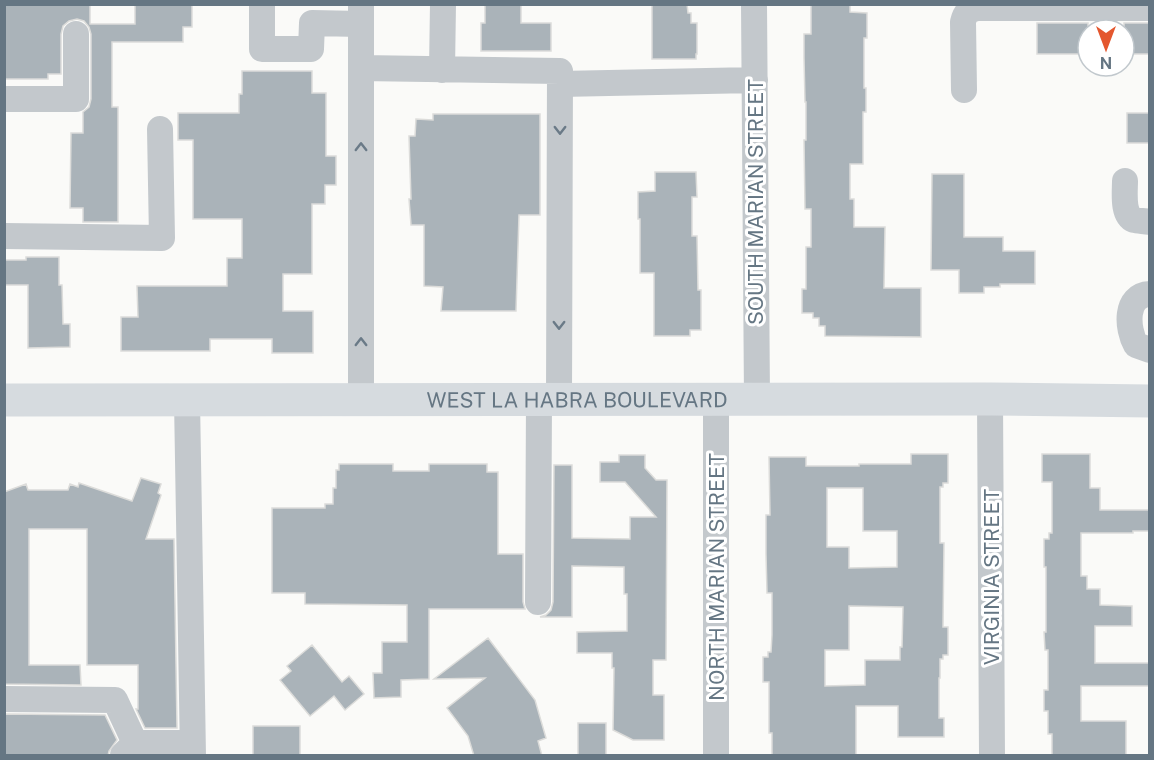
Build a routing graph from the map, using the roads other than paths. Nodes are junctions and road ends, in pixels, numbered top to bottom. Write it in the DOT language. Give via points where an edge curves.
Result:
graph roads {
  1 [pos="262,4"];
  2 [pos="443,4"];
  3 [pos="754,4"];
  4 [pos="1149,8"];
  5 [pos="361,14"];
  6 [pos="76,34"];
  7 [pos="361,68"];
  8 [pos="442,69"];
  9 [pos="560,77"];
  10 [pos="754,80"];
  11 [pos="964,90"];
  12 [pos="4,99"];
  13 [pos="160,129"];
  14 [pos="1125,181"];
  15 [pos="1149,222"];
  16 [pos="4,237"];
  17 [pos="1149,294"];
  18 [pos="1149,350"];
  19 [pos="716,399"];
  20 [pos="757,399"];
  21 [pos="990,399"];
  22 [pos="4,400"];
  23 [pos="187,400"];
  24 [pos="361,400"];
  25 [pos="549,400"];
  26 [pos="1149,401"];
  27 [pos="538,602"];
  28 [pos="4,699"];
  29 [pos="192,749"];
  30 [pos="129,750"];
  31 [pos="716,756"];
  32 [pos="992,756"];
  1 -- 5 [label="street" via="262,49 311,49 312,23"];
  2 -- 8 [label="street"];
  3 -- 10 [label="street, SOUTH MARIAN STREET"];
  4 -- 11 [label="street" via="969,9 963,22"];
  5 -- 7 [label="street"];
  6 -- 12 [label="street" via="76,99"];
  7 -- 8 [label="street"];
  24 -- 7 [label="street, one-way"];
  8 -- 9 [label="street"];
  9 -- 10 [label="street"];
  9 -- 25 [label="street, one-way"];
  10 -- 20 [label="street, SOUTH MARIAN STREET"];
  13 -- 16 [label="street" via="162,238"];
  14 -- 15 [label="street" via="1129,215 1134,220"];
  17 -- 18 [label="street" via="1132,303 1130,318 1136,345"];
  19 -- 20 [label="main road, WEST LA HABRA BOULEVARD"];
  19 -- 25 [label="main road, WEST LA HABRA BOULEVARD"];
  19 -- 31 [label="street, NORTH MARIAN STREET"];
  20 -- 21 [label="main road, WEST LA HABRA BOULEVARD"];
  21 -- 26 [label="main road, WEST LA HABRA BOULEVARD"];
  21 -- 32 [label="street, VIRGINIA STREET"];
  22 -- 23 [label="main road, WEST LA HABRA BOULEVARD"];
  23 -- 24 [label="main road, WEST LA HABRA BOULEVARD"];
  23 -- 29 [label="street"];
  24 -- 25 [label="main road, WEST LA HABRA BOULEVARD"];
  25 -- 27 [label="street"];
  28 -- 30 [label="street" via="115,700"];
  29 -- 30 [label="street"];
}
